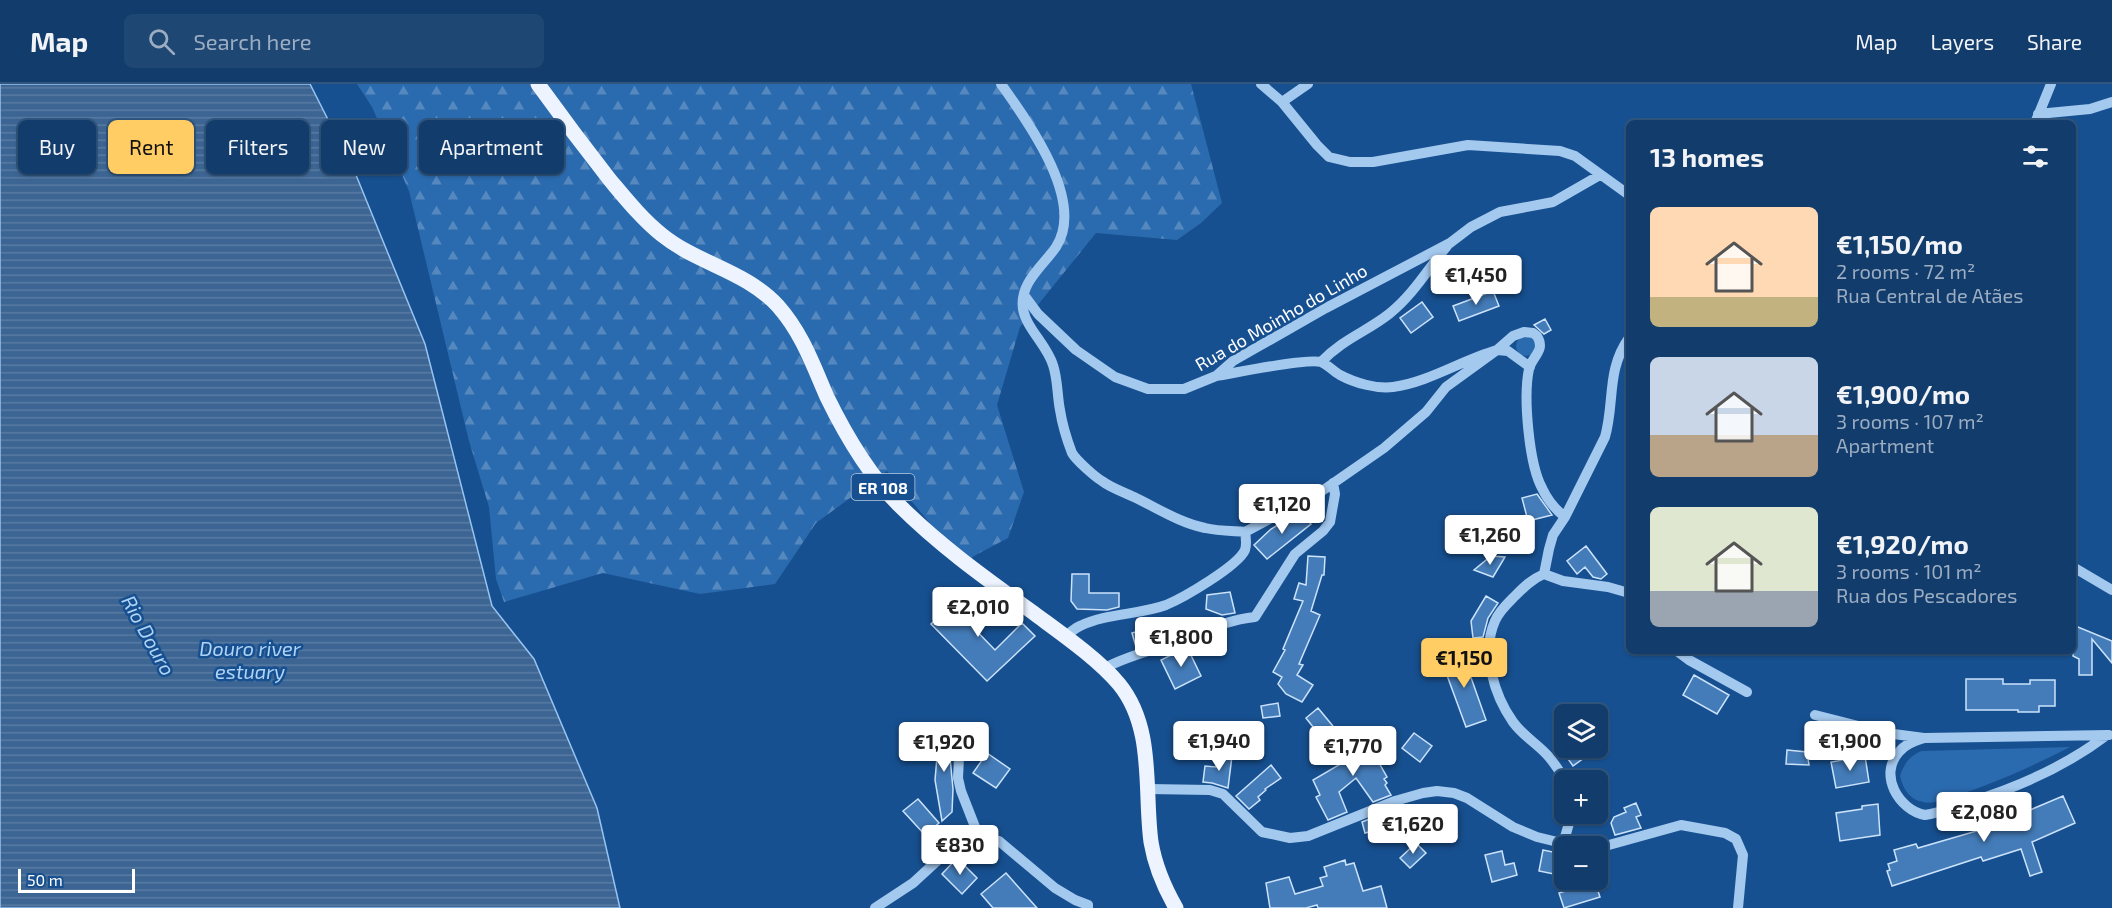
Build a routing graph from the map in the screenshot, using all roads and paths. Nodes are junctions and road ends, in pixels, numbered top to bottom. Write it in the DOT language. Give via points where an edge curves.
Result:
graph roads {
  1 [pos="538,84"];
  2 [pos="1001,84"];
  3 [pos="1261,84"];
  4 [pos="1308,84"];
  5 [pos="2051,84"];
  6 [pos="1282,102"];
  7 [pos="2112,102"];
  8 [pos="2037,118"];
  9 [pos="1599,175"];
  10 [pos="1626,193"];
  11 [pos="1450,243"];
  12 [pos="1024,295"];
  13 [pos="1626,342"];
  14 [pos="1497,350"];
  15 [pos="1321,362"];
  16 [pos="1530,367"];
  17 [pos="1216,376"];
  18 [pos="1333,483"];
  19 [pos="1565,517"];
  20 [pos="1245,532"];
  21 [pos="2076,569"];
  22 [pos="1544,574"];
  23 [pos="2112,590"];
  24 [pos="1626,592"];
  25 [pos="1065,636"];
  26 [pos="1681,654"];
  27 [pos="1103,669"];
  28 [pos="1747,692"];
  29 [pos="1815,715"];
  30 [pos="2110,734"];
  31 [pos="960,737"];
  32 [pos="1924,738"];
  33 [pos="1558,770"];
  34 [pos="1149,789"];
  35 [pos="979,837"];
  36 [pos="1554,842"];
  37 [pos="1608,846"];
  38 [pos="1088,907"];
  39 [pos="875,908"];
  40 [pos="1176,908"];
  41 [pos="1738,908"];
  1 -- 25 [label="main road, ER 108" via="601,168 653,227 682,248 735,274 778,306 804,344 847,436 898,504 935,539"];
  2 -- 12 [label="street" via="1052,168 1066,219 1056,247 1028,281"];
  3 -- 6 [label="street"];
  4 -- 6 [label="street"];
  5 -- 8 [label="street"];
  6 -- 9 [label="street" via="1329,157 1350,162 1373,162 1468,145 1560,151 1575,156"];
  7 -- 8 [label="street"];
  9 -- 10 [label="street"];
  9 -- 11 [label="street, Rua do Moinho do Linho" via="1553,202 1500,212"];
  11 -- 15 [label="street" via="1388,315 1344,342"];
  11 -- 17 [label="street, Rua do Moinho do Linho" via="1274,337"];
  12 -- 17 [label="street, Rua do Moinho do Linho" via="1076,350 1115,377 1148,389 1169,390 1184,389"];
  12 -- 20 [label="street" via="1026,320 1053,364 1073,455 1102,481 1188,523"];
  13 -- 19 [label="street" via="1611,385 1605,437"];
  14 -- 15 [label="street" via="1392,387 1354,382"];
  14 -- 16 [label="street" via="1508,351"];
  14 -- 16 [label="street" via="1519,333 1533,333 1541,347"];
  14 -- 18 [label="street" via="1446,387 1426,412 1384,448"];
  15 -- 17 [label="street"];
  16 -- 19 [label="street" via="1526,406 1535,470 1540,487"];
  18 -- 20 [label="street"];
  18 -- 27 [label="street" via="1330,522 1295,554 1255,618 1226,622"];
  19 -- 22 [label="street" via="1549,549"];
  20 -- 25 [label="street" via="1247,542 1239,558 1186,595 1165,605 1081,625"];
  21 -- 23 [label="street"];
  22 -- 24 [label="street"];
  22 -- 33 [label="street" via="1529,582 1501,611 1491,634 1490,659 1497,690 1512,721"];
  25 -- 27 [label="main road, ER 108"];
  26 -- 28 [label="street"];
  27 -- 34 [label="main road, ER 108" via="1120,685 1137,718"];
  29 -- 32 [label="street"];
  30 -- 32 [label="street"];
  30 -- 32 [label="street" via="2086,752 2030,781 1925,815 1915,813 1897,798 1891,776 1898,752"];
  31 -- 35 [label="street" via="958,778"];
  34 -- 36 [label="street" via="1210,790 1223,794 1262,832 1290,838 1308,836 1423,793 1454,793 1513,826"];
  34 -- 40 [label="main road, ER 108" via="1155,859"];
  35 -- 38 [label="street" via="999,841 1055,888"];
  35 -- 39 [label="street" via="962,838 913,884"];
  37 -- 41 [label="street" via="1681,825 1725,833 1736,839 1743,855"];
}
